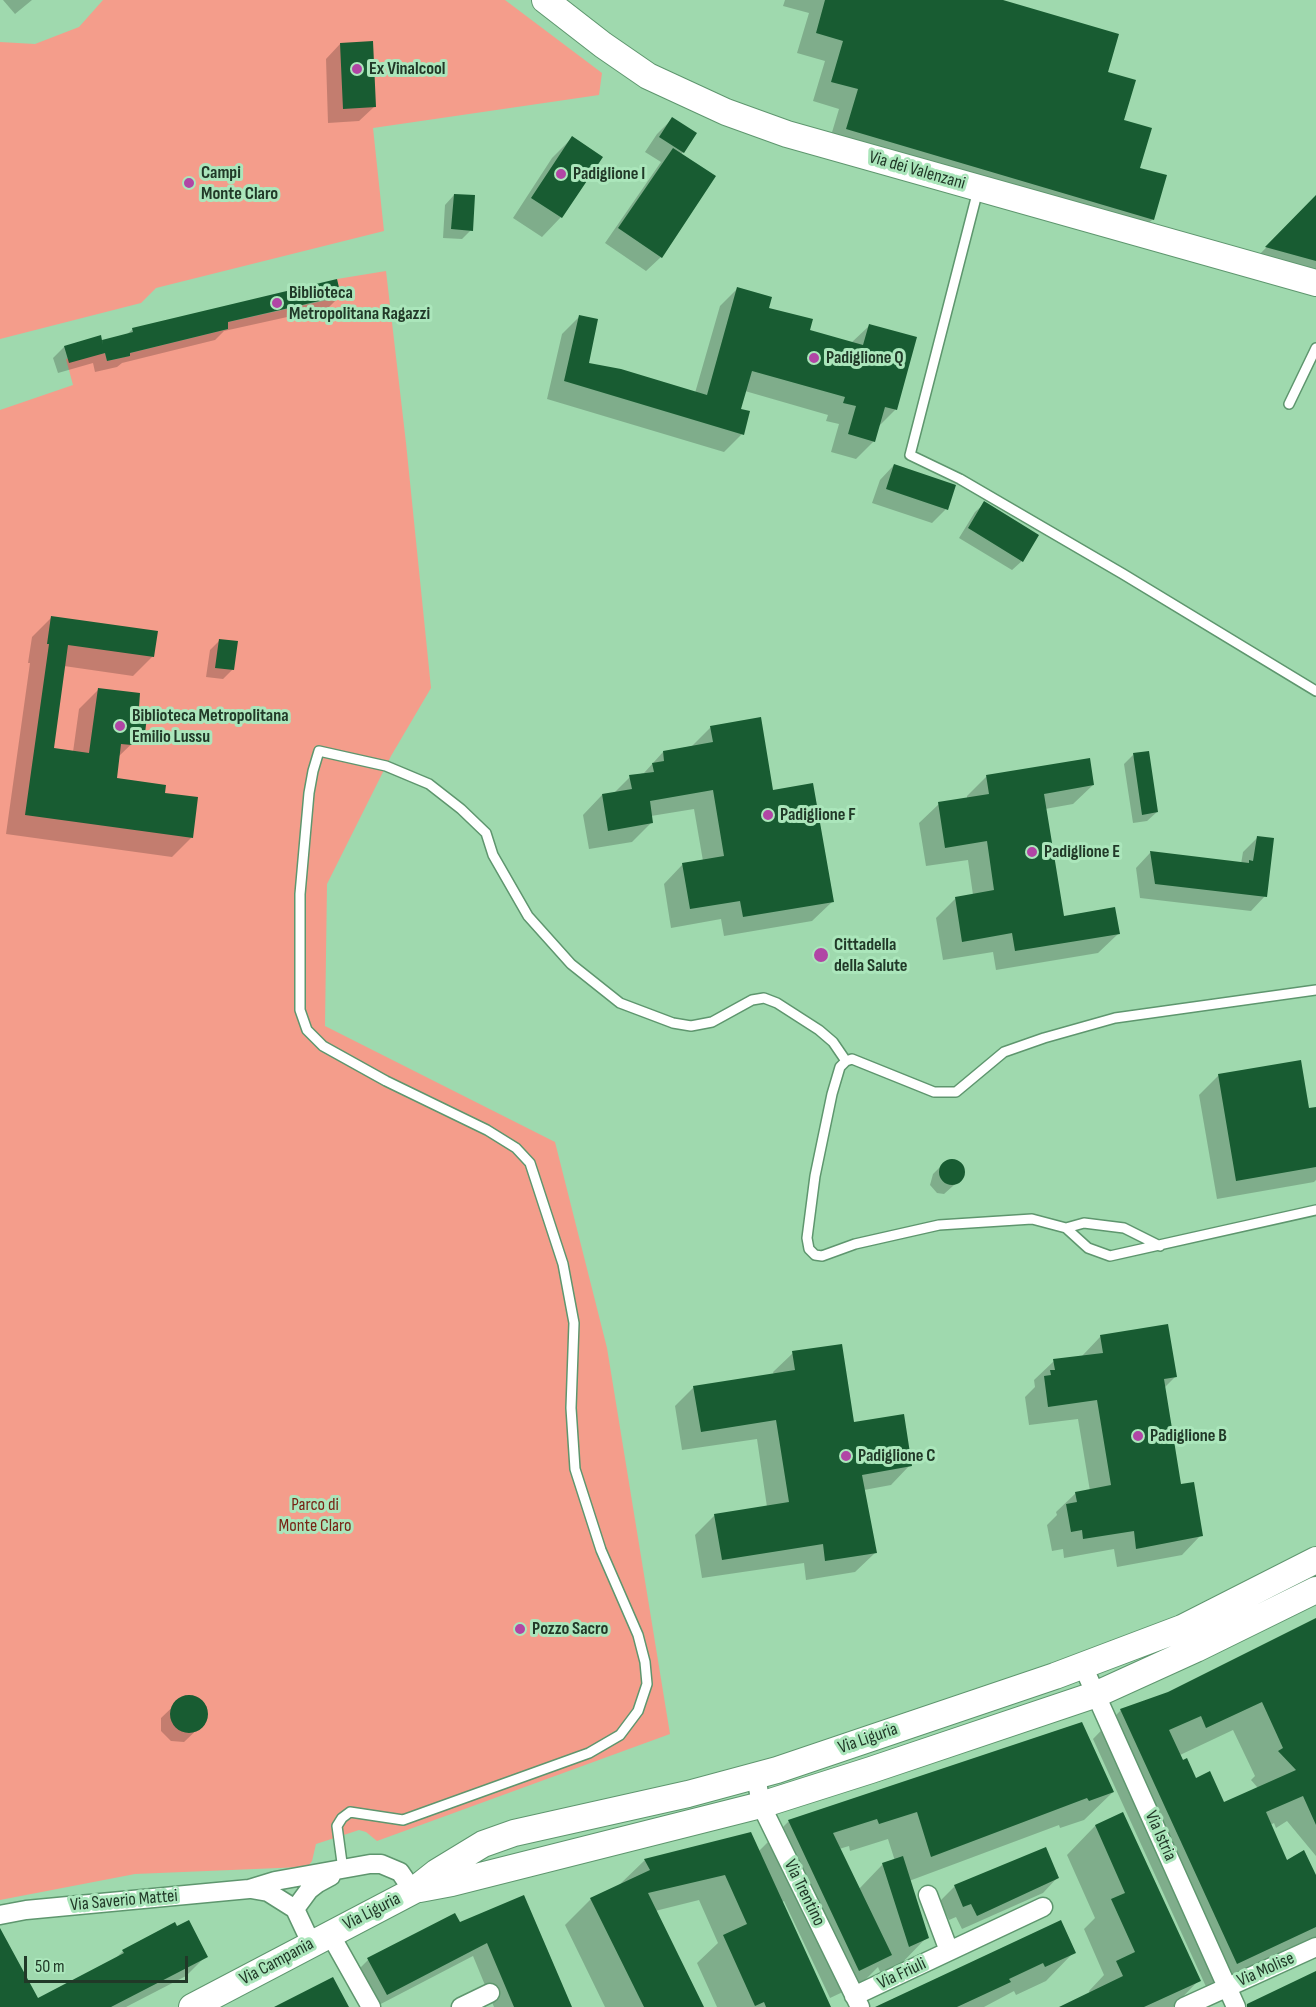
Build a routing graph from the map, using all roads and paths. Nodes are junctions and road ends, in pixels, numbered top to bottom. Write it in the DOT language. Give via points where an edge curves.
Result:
graph roads {
  1 [pos="545,0"];
  2 [pos="979,188"];
  3 [pos="1316,283"];
  4 [pos="1316,348"];
  5 [pos="1289,404"];
  6 [pos="1316,691"];
  7 [pos="1316,990"];
  8 [pos="846,1060"];
  9 [pos="1316,1210"];
  10 [pos="1066,1228"];
  11 [pos="1161,1246"];
  12 [pos="1316,1560"];
  13 [pos="1316,1590"];
  14 [pos="1083,1666"];
  15 [pos="1096,1694"];
  16 [pos="756,1776"];
  17 [pos="760,1805"];
  18 [pos="343,1870"];
  19 [pos="249,1889"];
  20 [pos="413,1891"];
  21 [pos="928,1895"];
  22 [pos="1043,1907"];
  23 [pos="295,1909"];
  24 [pos="0,1915"];
  25 [pos="321,1939"];
  26 [pos="1316,1947"];
  27 [pos="949,1952"];
  28 [pos="1227,1987"];
  29 [pos="490,1993"];
  30 [pos="857,2001"];
  31 [pos="192,2007"];
  32 [pos="371,2007"];
  33 [pos="461,2007"];
  34 [pos="1184,2007"];
  35 [pos="1236,2007"];
  1 -- 2 [label="street, Via dei Valenzani" via="648,76 682,93 787,134"];
  2 -- 3 [label="street, Via dei Valenzani"];
  2 -- 6 [label="lane" via="910,455 991,497"];
  4 -- 5 [label="lane"];
  7 -- 8 [label="lane" via="1115,1018 1004,1052 956,1092 934,1092 859,1061"];
  8 -- 10 [label="lane" via="832,1094 815,1176 807,1238 815,1255 939,1225 1032,1219"];
  8 -- 18 [label="lane" via="819,1030 764,998 752,999 712,1022 691,1026 620,1003 571,964 528,916 493,855 486,833 461,809 429,784 386,766 319,751 309,793 300,894 300,1010 308,1030 323,1046 487,1130 516,1148 530,1163 563,1264 574,1323 571,1408 575,1469 601,1550 638,1635 647,1684 638,1711 620,1735 589,1753 403,1820 350,1812 337,1826"];
  9 -- 11 [label="lane"];
  10 -- 11 [label="lane" via="1084,1223 1124,1228"];
  10 -- 11 [label="lane" via="1088,1248 1110,1256"];
  12 -- 14 [label="street, Via Liguria" via="1182,1628"];
  13 -- 15 [label="street, Via Liguria"];
  14 -- 15 [label="street, Via Istria"];
  14 -- 16 [label="street, Via Liguria"];
  15 -- 17 [label="street, Via Liguria"];
  15 -- 28 [label="street, Via Istria"];
  16 -- 17 [label="street, Via Trentino"];
  16 -- 20 [label="street, Via Liguria" via="514,1833 483,1844"];
  17 -- 20 [label="street, Via Liguria"];
  17 -- 30 [label="street, Via Trentino"];
  18 -- 19 [label="street, Via Saverio Mattei"];
  18 -- 20 [label="street, Via Saverio Mattei" via="381,1864 400,1872"];
  18 -- 23 [label="street, Via Saverio Mattei" via="318,1883"];
  19 -- 23 [label="street, Via Saverio Mattei" via="268,1892"];
  19 -- 24 [label="street, Via Saverio Mattei"];
  20 -- 25 [label="street, Via Liguria"];
  21 -- 27 [label="street, Via Friuli"];
  22 -- 27 [label="street, Via Friuli"];
  23 -- 25 [label="street"];
  25 -- 31 [label="street, Via Campania"];
  25 -- 32 [label="street"];
  26 -- 28 [label="street, Via Molise"];
  27 -- 30 [label="street, Via Friuli"];
  28 -- 34 [label="street, Via Molise"];
  28 -- 35 [label="street, Via Istria"];
  29 -- 33 [label="street"];
}
